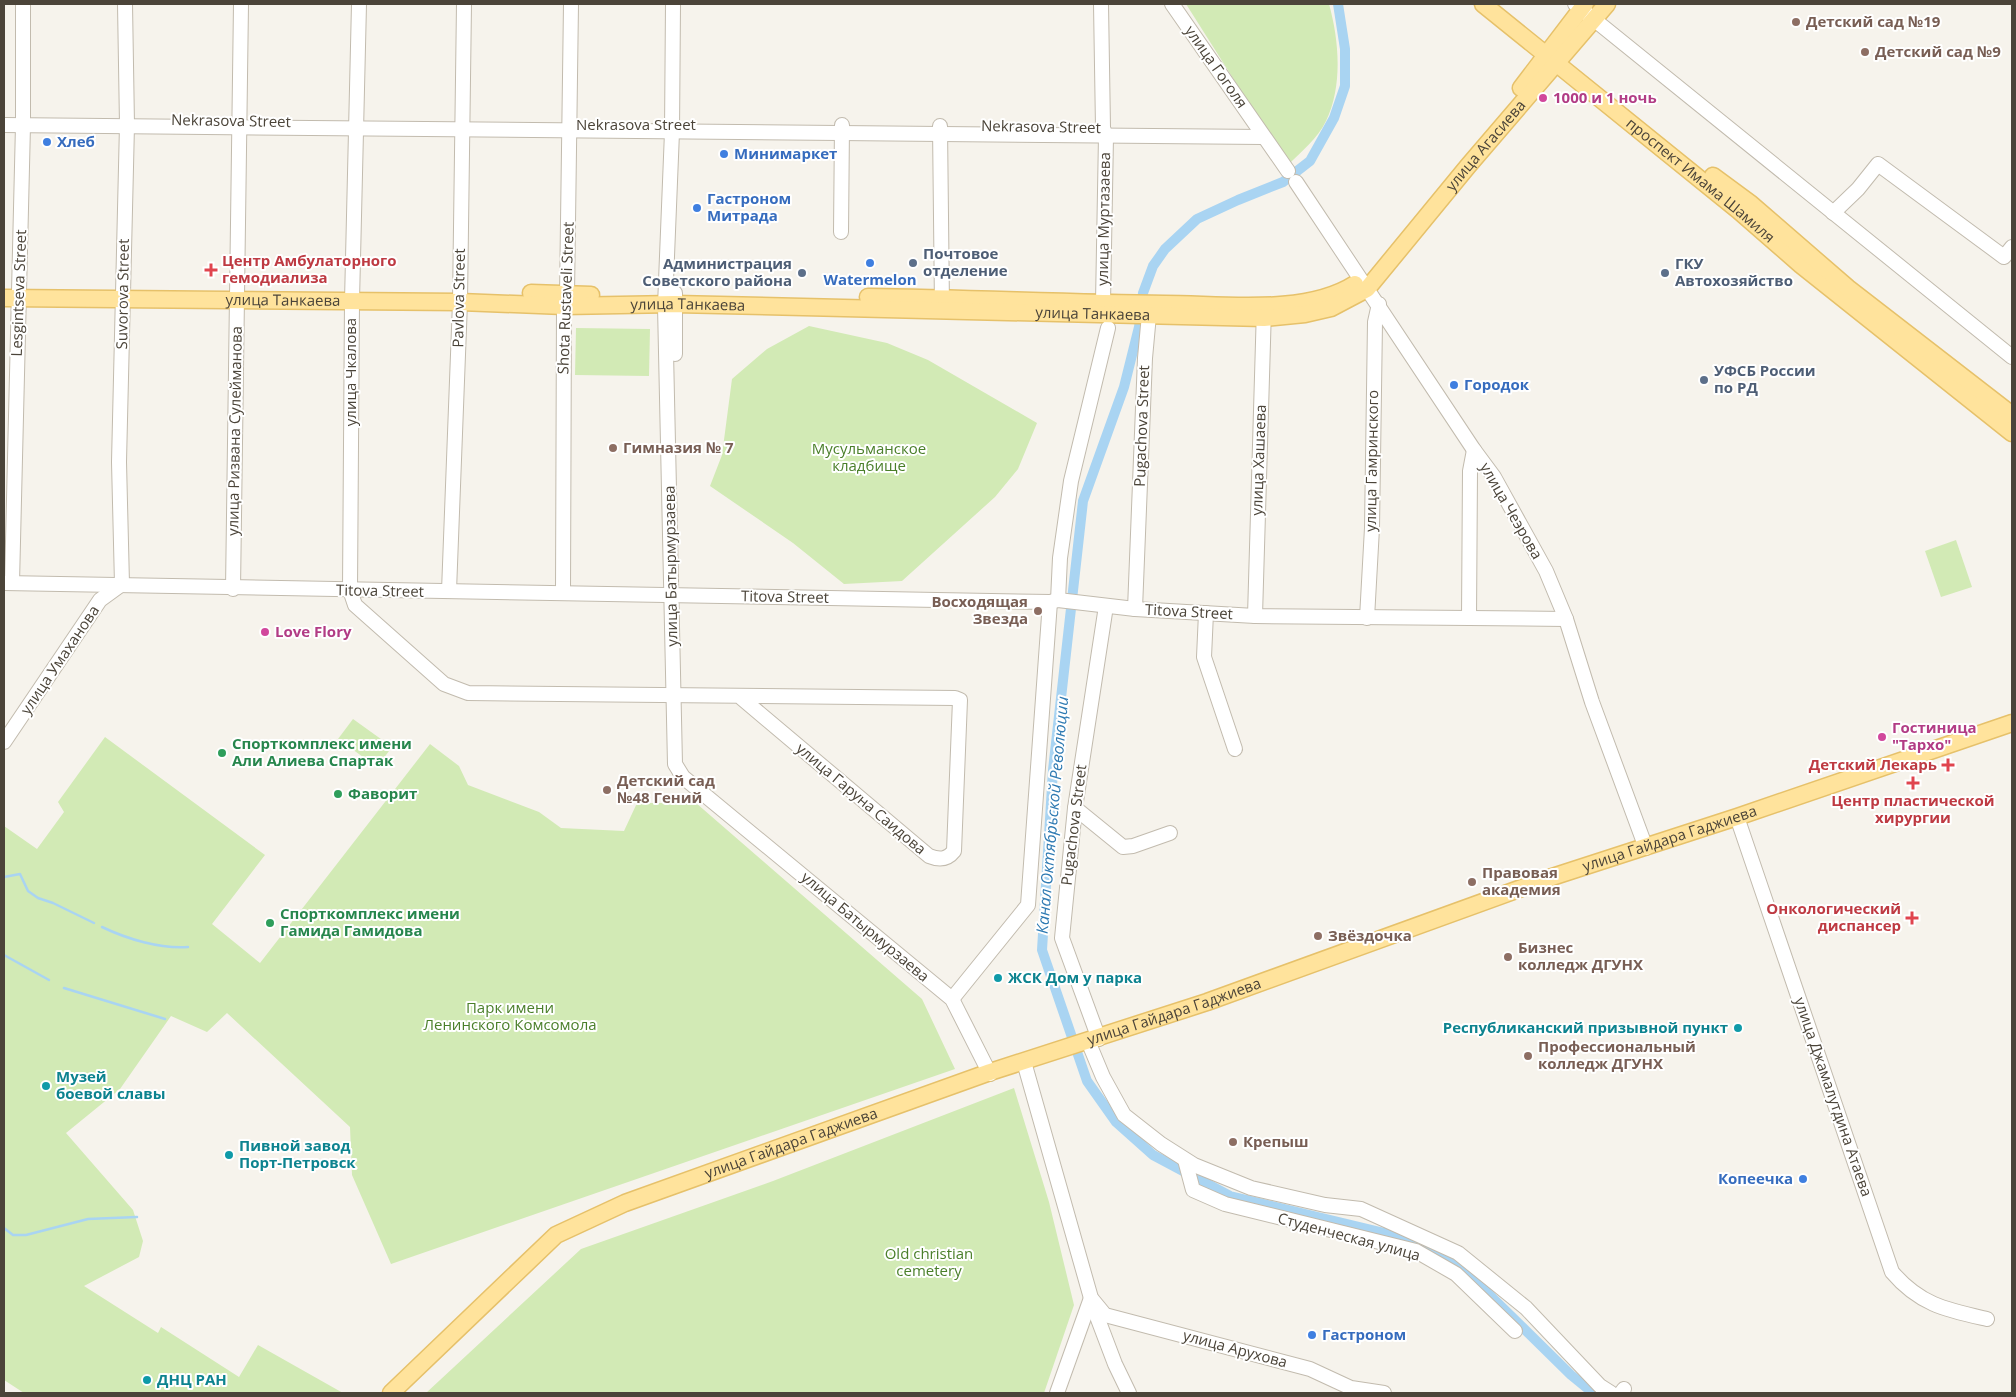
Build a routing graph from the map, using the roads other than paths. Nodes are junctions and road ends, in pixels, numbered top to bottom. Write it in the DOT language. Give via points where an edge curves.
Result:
graph roads {
  1 [pos="23,4"];
  2 [pos="125,4"];
  3 [pos="241,4"];
  4 [pos="359,4"];
  5 [pos="464,4"];
  6 [pos="571,4"];
  7 [pos="673,4"];
  8 [pos="682,4"];
  9 [pos="1101,4"];
  10 [pos="1172,4"];
  11 [pos="1483,4"];
  12 [pos="1499,4"];
  13 [pos="1607,4"];
  14 [pos="1580,5"];
  15 [pos="1594,19"];
  16 [pos="1555,54"];
  17 [pos="4,118"];
  18 [pos="23,122"];
  19 [pos="126,122"];
  20 [pos="241,124"];
  21 [pos="4,125"];
  22 [pos="356,126"];
  23 [pos="462,126"];
  24 [pos="571,128"];
  25 [pos="675,128"];
  26 [pos="842,128"];
  27 [pos="941,130"];
  28 [pos="1104,132"];
  29 [pos="1261,133"];
  30 [pos="1834,213"];
  31 [pos="841,232"];
  32 [pos="2012,247"];
  33 [pos="1364,285"];
  34 [pos="11,293"];
  35 [pos="124,293"];
  36 [pos="237,296"];
  37 [pos="352,296"];
  38 [pos="459,296"];
  39 [pos="566,300"];
  40 [pos="671,301"];
  41 [pos="942,304"];
  42 [pos="1379,304"];
  43 [pos="1142,311"];
  44 [pos="1264,311"];
  45 [pos="1105,316"];
  46 [pos="2012,357"];
  47 [pos="2012,415"];
  48 [pos="2012,433"];
  49 [pos="1474,450"];
  50 [pos="8,583"];
  51 [pos="122,584"];
  52 [pos="233,588"];
  53 [pos="350,590"];
  54 [pos="448,591"];
  55 [pos="563,592"];
  56 [pos="671,594"];
  57 [pos="1054,601"];
  58 [pos="1106,606"];
  59 [pos="1135,609"];
  60 [pos="1206,613"];
  61 [pos="1255,616"];
  62 [pos="1367,618"];
  63 [pos="1469,618"];
  64 [pos="1566,619"];
  65 [pos="675,695"];
  66 [pos="739,696"];
  67 [pos="2012,725"];
  68 [pos="4,742"];
  69 [pos="1235,749"];
  70 [pos="1075,808"];
  71 [pos="1738,818"];
  72 [pos="1170,833"];
  73 [pos="1645,847"];
  74 [pos="952,999"];
  75 [pos="1094,1040"];
  76 [pos="1025,1063"];
  77 [pos="989,1073"];
  78 [pos="1186,1160"];
  79 [pos="1091,1298"];
  80 [pos="1987,1319"];
  81 [pos="1514,1331"];
  82 [pos="1619,1392"];
  83 [pos="392,1393"];
  84 [pos="1057,1393"];
  85 [pos="1129,1393"];
  86 [pos="1384,1393"];
  1 -- 18 [label="street, Lesgintseva Street"];
  2 -- 19 [label="street, Suvorova Street"];
  3 -- 20 [label="street, улица Ризвана Сулейманова"];
  4 -- 22 [label="street, улица Чкалова"];
  5 -- 23 [label="street, Pavlova Street"];
  6 -- 24 [label="street, Shota Rustaveli Street"];
  7 -- 25 [label="street, улица Батырмурзаева"];
  8 -- 25 [label="street, улица Батырмурзаева"];
  9 -- 28 [label="street, улица Муртазаева"];
  10 -- 29 [label="street, улица Гоголя"];
  11 -- 16 [label="main road, проспект Имама Шамиля"];
  12 -- 16 [label="main road, проспект Имама Шамиля"];
  13 -- 15 [label="main road, улица Агасиева"];
  14 -- 15 [label="street"];
  14 -- 16 [label="main road, улица Агасиева"];
  15 -- 16 [label="main road, улица Агасиева"];
  15 -- 30 [label="street"];
  16 -- 33 [label="main road, улица Агасиева" via="1460,160"];
  16 -- 47 [label="main road, проспект Имама Шамиля" via="1751,204 1848,288"];
  16 -- 48 [label="main road, проспект Имама Шамиля" via="1801,265"];
  17 -- 18 [label="street, Nekrasova Street"];
  18 -- 19 [label="street, Nekrasova Street"];
  18 -- 21 [label="street, Nekrasova Street"];
  18 -- 34 [label="street, Lesgintseva Street"];
  19 -- 20 [label="street, Nekrasova Street"];
  19 -- 35 [label="street, Suvorova Street"];
  20 -- 22 [label="street, Nekrasova Street"];
  20 -- 36 [label="street, улица Ризвана Сулейманова"];
  22 -- 23 [label="street, Nekrasova Street"];
  22 -- 37 [label="street, улица Чкалова"];
  23 -- 24 [label="street, Nekrasova Street"];
  23 -- 38 [label="street, Pavlova Street"];
  24 -- 25 [label="street, Nekrasova Street"];
  24 -- 39 [label="street, Shota Rustaveli Street"];
  25 -- 26 [label="street, Nekrasova Street"];
  25 -- 40 [label="street, улица Батырмурзаева" via="674,284"];
  26 -- 27 [label="street, Nekrasova Street"];
  26 -- 31 [label="street"];
  27 -- 28 [label="street, Nekrasova Street"];
  27 -- 41 [label="street"];
  28 -- 29 [label="street, Nekrasova Street"];
  28 -- 45 [label="street, улица Муртазаева"];
  29 -- 33 [label="street, улица Чеэрова"];
  30 -- 32 [label="street" via="1878,164 2004,257"];
  30 -- 46 [label="street"];
  33 -- 42 [label="street, улица Чеэрова"];
  33 -- 44 [label="main road, улица Танкаева" via="1328,297"];
  34 -- 35 [label="main road, улица Танкаева"];
  34 -- 50 [label="street, Lesgintseva Street"];
  35 -- 36 [label="main road, улица Танкаева"];
  35 -- 51 [label="street, Suvorova Street" via="119,462"];
  36 -- 37 [label="main road, улица Танкаева"];
  36 -- 52 [label="street, улица Ризвана Сулейманова"];
  37 -- 38 [label="main road, улица Танкаева"];
  37 -- 53 [label="street, улица Чкалова"];
  38 -- 39 [label="main road, улица Танкаева"];
  38 -- 54 [label="street, Pavlova Street"];
  39 -- 40 [label="main road, улица Танкаева"];
  39 -- 55 [label="street, Shota Rustaveli Street"];
  40 -- 41 [label="main road, улица Танкаева"];
  40 -- 56 [label="street, улица Батырмурзаева"];
  41 -- 45 [label="main road, улица Танкаева"];
  42 -- 49 [label="street, улица Чеэрова"];
  42 -- 62 [label="street, улица Гамринского" via="1375,322 1372,528"];
  43 -- 44 [label="main road, улица Танкаева"];
  43 -- 45 [label="main road, улица Танкаева"];
  43 -- 59 [label="street, Pugachova Street"];
  44 -- 61 [label="street, улица Хашаева"];
  45 -- 57 [label="street, улица Муртазаева" via="1071,481"];
  49 -- 63 [label="street" via="1470,471"];
  49 -- 64 [label="street, улица Чеэрова" via="1494,477 1546,571"];
  50 -- 51 [label="street, Titova Street"];
  51 -- 52 [label="street, Titova Street"];
  51 -- 68 [label="street, улица Умаханова" via="100,600"];
  52 -- 53 [label="street, Titova Street"];
  53 -- 54 [label="street, Titova Street"];
  53 -- 65 [label="street, улица Гаруна Саидова" via="358,608 444,684 456,690 468,693"];
  54 -- 55 [label="street, Titova Street"];
  55 -- 56 [label="street, Titova Street"];
  56 -- 57 [label="street, Titova Street"];
  56 -- 65 [label="street, улица Батырмурзаева"];
  57 -- 58 [label="street, Titova Street"];
  57 -- 74 [label="street, улица Муртазаева" via="1028,905"];
  58 -- 59 [label="street, Titova Street"];
  58 -- 70 [label="street, Pugachova Street"];
  59 -- 60 [label="street, Titova Street"];
  60 -- 61 [label="street, Titova Street"];
  60 -- 69 [label="street" via="1204,656"];
  61 -- 62 [label="street, Titova Street"];
  62 -- 63 [label="street, Titova Street"];
  63 -- 64 [label="street, Titova Street"];
  64 -- 73 [label="street, улица Чеэрова" via="1592,702"];
  65 -- 66 [label="street, улица Гаруна Саидова"];
  65 -- 74 [label="street, улица Батырмурзаева" via="675,764 678,771"];
  66 -- 66 [label="street, улица Гаруна Саидова" via="960,700 954,851 944,859 929,856"];
  67 -- 71 [label="main road, улица Гайдара Гаджиева"];
  67 -- 71 [label="main road, улица Гайдара Гаджиева"];
  70 -- 72 [label="street" via="1122,847"];
  70 -- 75 [label="street, Pugachova Street" via="1062,938"];
  71 -- 73 [label="main road, улица Гайдара Гаджиева"];
  71 -- 80 [label="street, улица Джамалутдина Атаева" via="1892,1272 1902,1284 1927,1302"];
  73 -- 75 [label="main road, улица Гайдара Гаджиева"];
  74 -- 77 [label="street, улица Батырмурзаева"];
  75 -- 76 [label="main road, улица Гайдара Гаджиева"];
  75 -- 78 [label="street, Pugachova Street" via="1103,1077 1124,1116"];
  76 -- 77 [label="main road, улица Гайдара Гаджиева"];
  76 -- 79 [label="street, улица Арухова"];
  77 -- 83 [label="main road, улица Гайдара Гаджиева" via="625,1203 571,1226 537,1252"];
  78 -- 81 [label="street, Студенческая улица" via="1193,1190 1225,1204 1416,1252 1456,1274"];
  78 -- 82 [label="street, Pugachova Street" via="1251,1188 1325,1205 1361,1208 1458,1253 1526,1308 1600,1386"];
  79 -- 84 [label="street"];
  79 -- 85 [label="street, улица Арухова"];
  79 -- 86 [label="street, улица Арухова" via="1105,1315 1310,1369 1351,1388"];
}
